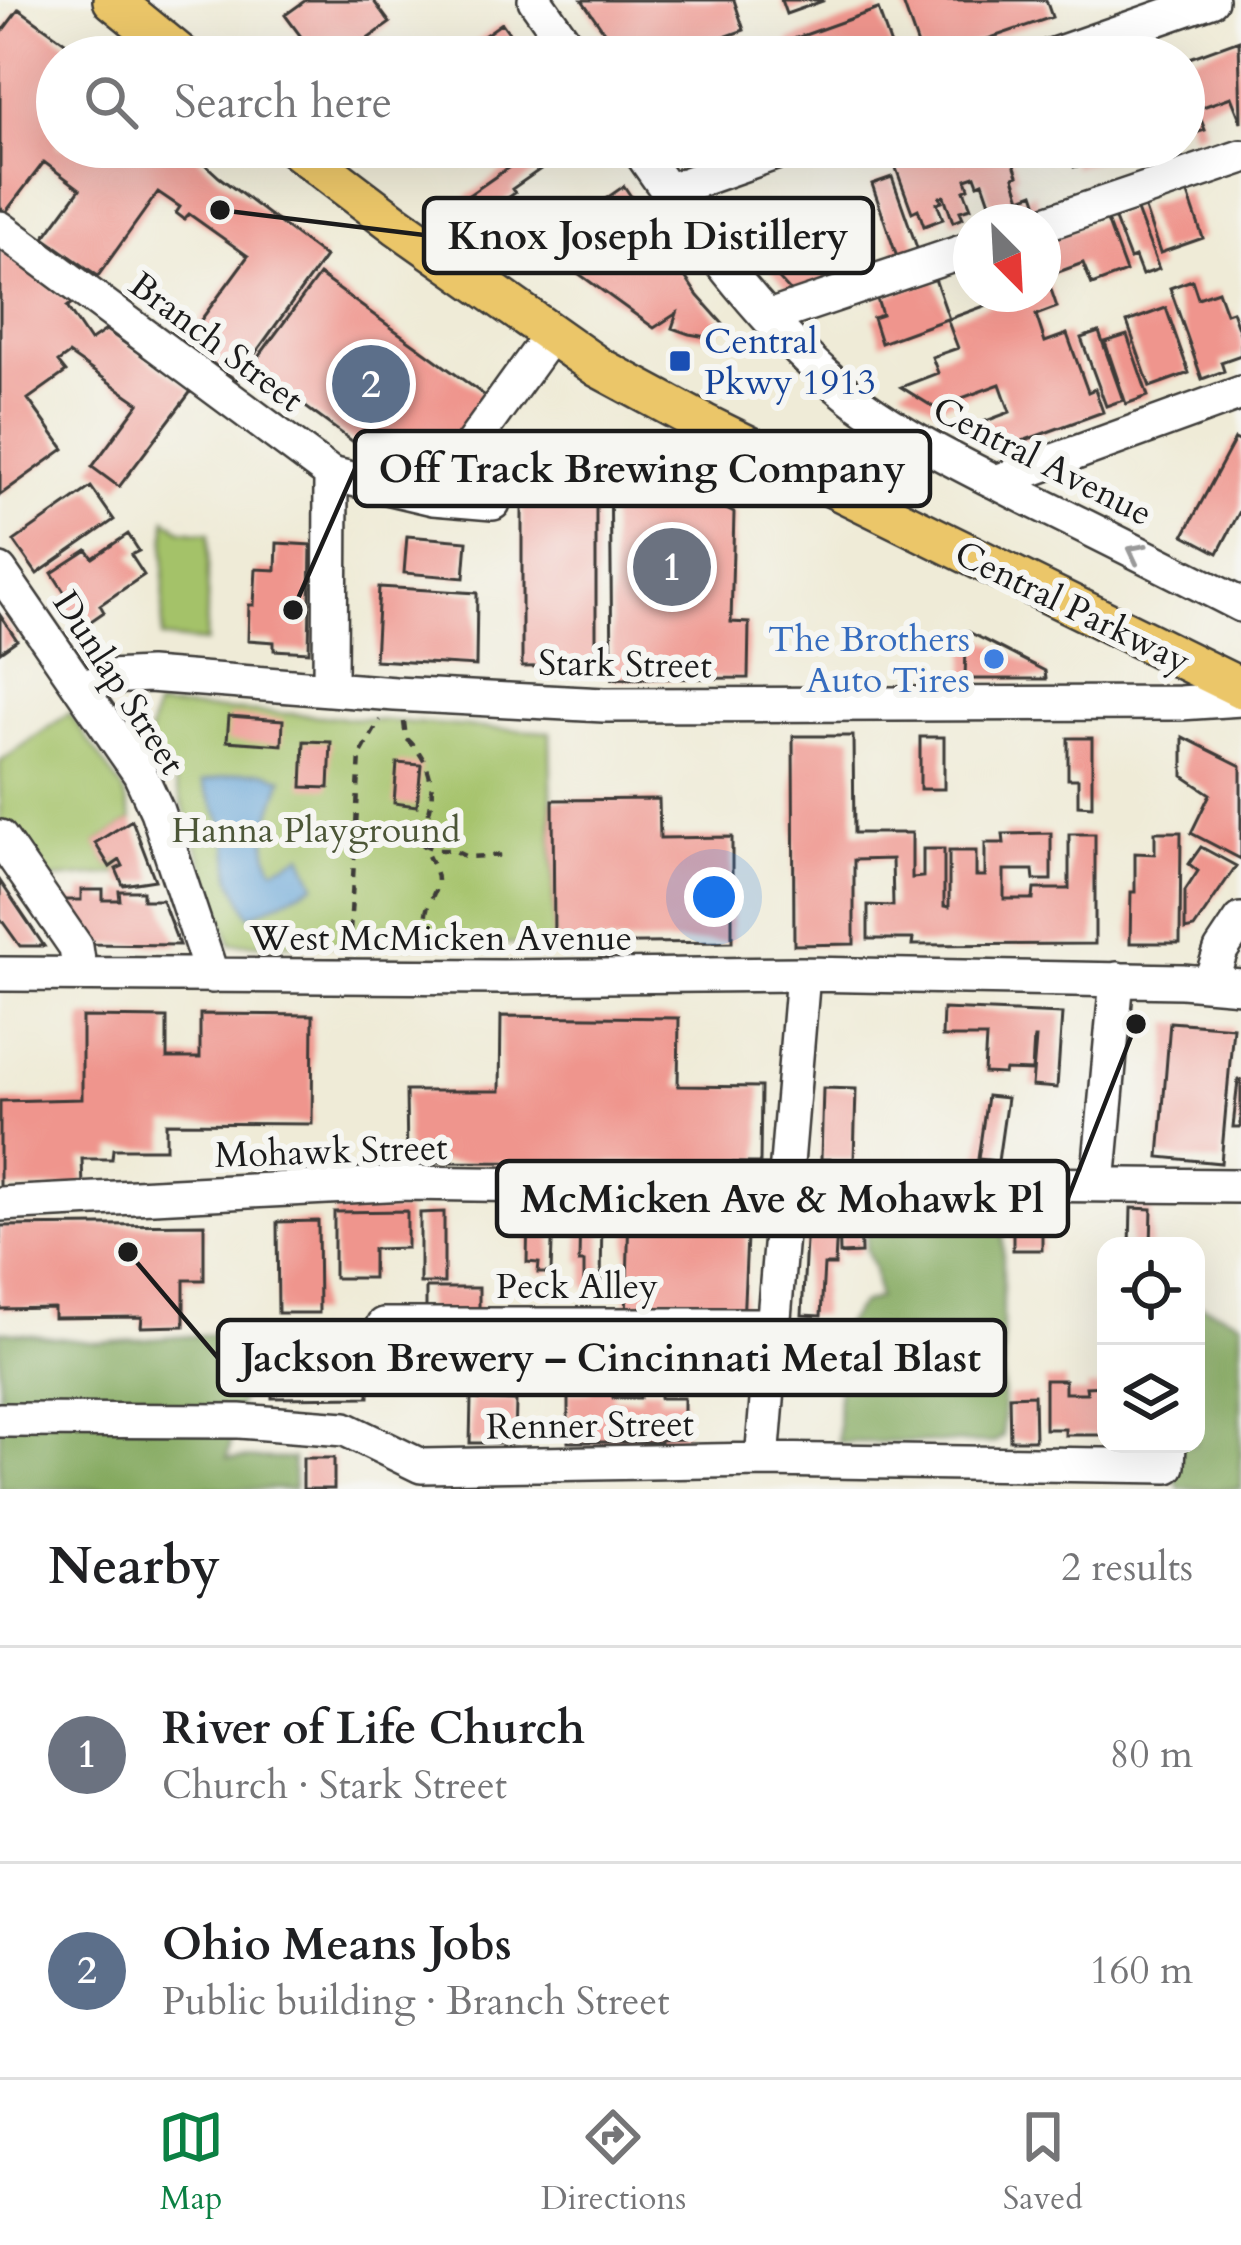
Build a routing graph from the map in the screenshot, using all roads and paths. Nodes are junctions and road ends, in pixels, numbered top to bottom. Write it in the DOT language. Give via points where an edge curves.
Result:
graph roads {
  1 [pos="113,0"];
  2 [pos="535,0"];
  3 [pos="1211,0"];
  4 [pos="157,36"];
  5 [pos="560,36"];
  6 [pos="1108,36"];
  7 [pos="1241,157"];
  8 [pos="322,168"];
  9 [pos="651,168"];
  10 [pos="732,168"];
  11 [pos="667,191"];
  12 [pos="1061,218"];
  13 [pos="0,228"];
  14 [pos="953,254"];
  15 [pos="769,317"];
  16 [pos="552,333"];
  17 [pos="1241,393"];
  18 [pos="332,474"];
  19 [pos="996,482"];
  20 [pos="433,499"];
  21 [pos="493,503"];
  22 [pos="0,571"];
  23 [pos="1241,605"];
  24 [pos="1241,688"];
  25 [pos="83,689"];
  26 [pos="330,689"];
  27 [pos="395,694"];
  28 [pos="1241,699"];
  29 [pos="0,837"];
  30 [pos="422,844"];
  31 [pos="508,855"];
  32 [pos="1241,920"];
  33 [pos="0,974"];
  34 [pos="80,974"];
  35 [pos="803,974"];
  36 [pos="212,976"];
  37 [pos="347,976"];
  38 [pos="427,976"];
  39 [pos="1117,979"];
  40 [pos="1226,984"];
  41 [pos="785,1182"];
  42 [pos="1098,1184"];
  43 [pos="1241,1186"];
  44 [pos="0,1204"];
  45 [pos="383,1325"];
  46 [pos="772,1325"];
  47 [pos="0,1420"];
  48 [pos="1169,1453"];
  49 [pos="762,1460"];
  1 -- 4 [label="main road"];
  2 -- 5 [label="street"];
  3 -- 6 [label="street"];
  7 -- 12 [label="street"];
  8 -- 16 [label="main road, Central Parkway"];
  9 -- 11 [label="street, Central Avenue"];
  10 -- 11 [label="street"];
  11 -- 15 [label="street, Central Avenue"];
  13 -- 18 [label="street, Branch Street"];
  14 -- 15 [label="street"];
  15 -- 19 [label="street, Central Avenue" via="861,404"];
  16 -- 20 [label="street"];
  16 -- 24 [label="main road, Central Parkway" via="704,424"];
  17 -- 19 [label="street"];
  18 -- 20 [label="street"];
  18 -- 26 [label="street"];
  23 -- 19 [label="street, Central Avenue, one-way"];
  20 -- 21 [label="street"];
  22 -- 25 [label="street, Dunlap Street"];
  25 -- 26 [label="street, Stark Street" via="108,677 149,675"];
  25 -- 36 [label="street, Dunlap Street" via="140,774"];
  26 -- 27 [label="street, Stark Street"];
  27 -- 28 [label="street, Stark Street" via="604,705"];
  27 -- 30 [label="path" via="432,794"];
  27 -- 37 [label="path" via="359,755"];
  29 -- 34 [label="street" via="76,947"];
  30 -- 31 [label="path" via="467,857"];
  30 -- 38 [label="path" via="437,881 425,915"];
  32 -- 40 [label="street" via="1221,950"];
  33 -- 34 [label="street, West McMicken Avenue"];
  34 -- 36 [label="street, West McMicken Avenue"];
  35 -- 38 [label="street, West McMicken Avenue"];
  35 -- 39 [label="street, West McMicken Avenue"];
  35 -- 41 [label="street"];
  36 -- 37 [label="street, West McMicken Avenue"];
  37 -- 38 [label="street, West McMicken Avenue"];
  39 -- 40 [label="street, West McMicken Avenue"];
  39 -- 42 [label="street"];
  41 -- 42 [label="street, Mohawk Street"];
  41 -- 44 [label="street, Mohawk Street" via="406,1183"];
  41 -- 46 [label="street"];
  42 -- 43 [label="street, Mohawk Street"];
  45 -- 46 [label="street, Peck Alley"];
  46 -- 49 [label="street"];
  47 -- 49 [label="street, Renner Street" via="345,1429 421,1466"];
  48 -- 49 [label="street, Renner Street" via="1168,1466"];
}
